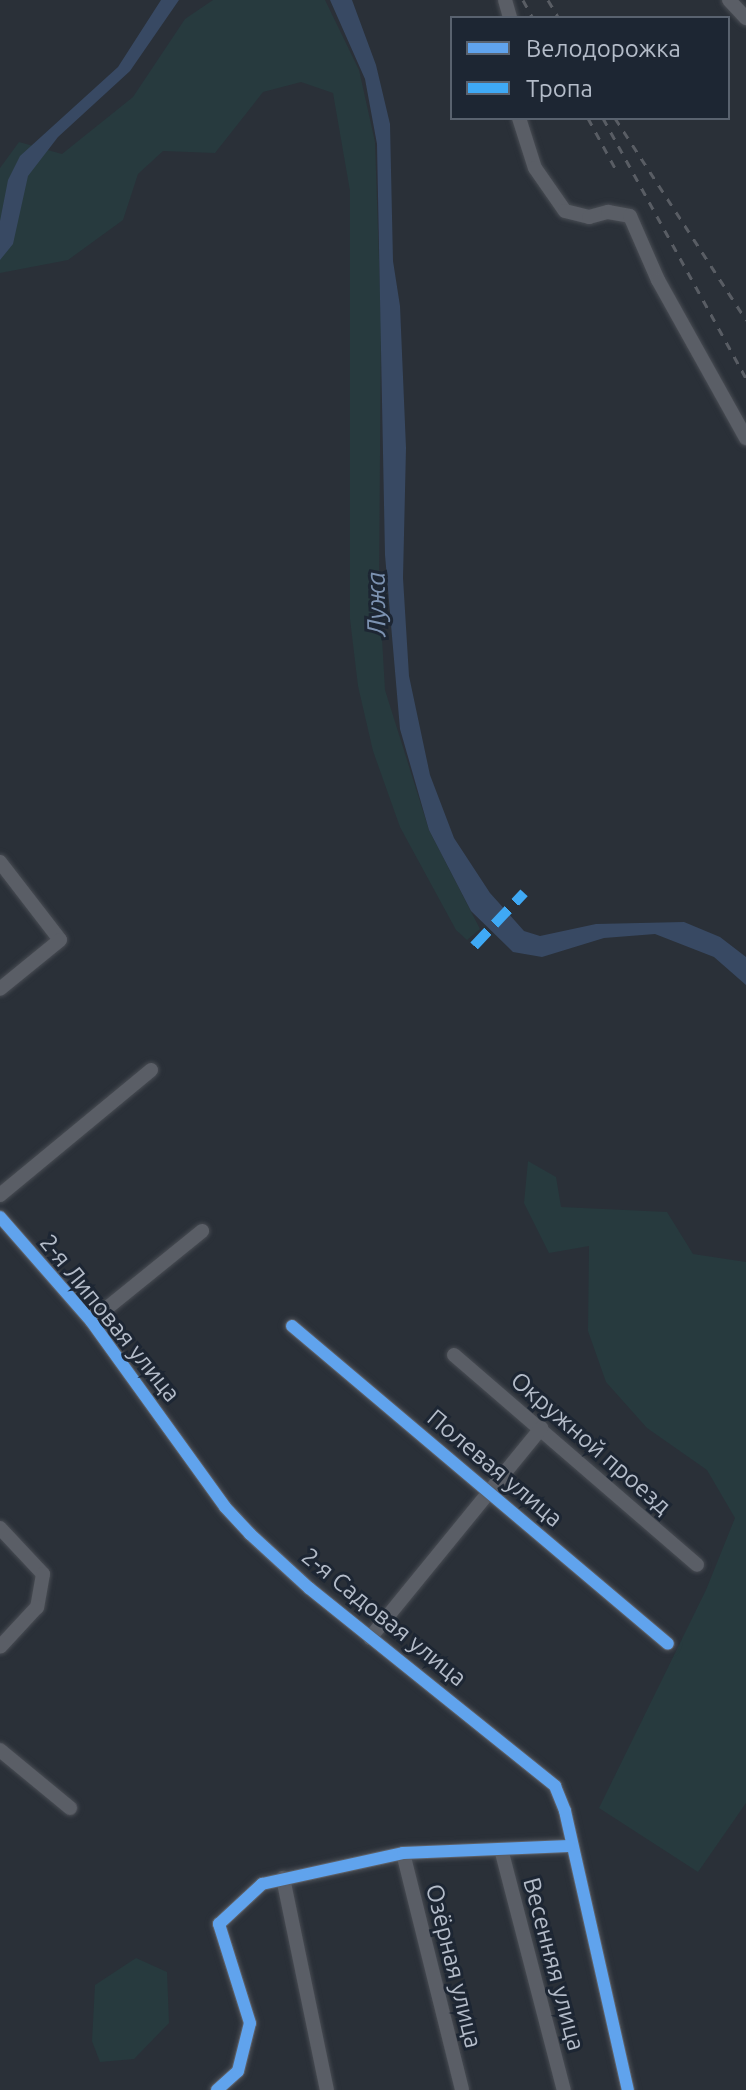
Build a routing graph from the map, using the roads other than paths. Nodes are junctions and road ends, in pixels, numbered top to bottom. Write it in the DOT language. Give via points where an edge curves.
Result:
graph roads {
  1 [pos="729,0"];
  2 [pos="746,18"];
  3 [pos="520,120"];
  4 [pos="746,438"];
  5 [pos="0,862"];
  6 [pos="0,989"];
  7 [pos="151,1070"];
  8 [pos="0,1195"];
  9 [pos="0,1217"];
  10 [pos="202,1231"];
  11 [pos="91,1321"];
  12 [pos="292,1326"];
  13 [pos="454,1355"];
  14 [pos="541,1428"];
  15 [pos="184,1448"];
  16 [pos="488,1490"];
  17 [pos="0,1528"];
  18 [pos="697,1565"];
  19 [pos="370,1638"];
  20 [pos="668,1644"];
  21 [pos="0,1647"];
  22 [pos="0,1750"];
  23 [pos="70,1808"];
  24 [pos="569,1846"];
  25 [pos="501,1849"];
  26 [pos="403,1853"];
  27 [pos="283,1878"];
  28 [pos="217,2090"];
  29 [pos="327,2090"];
  30 [pos="462,2090"];
  31 [pos="564,2090"];
  32 [pos="628,2090"];
  1 -- 2 [label="street"];
  3 -- 4 [label="street" via="535,168 565,211 589,217 630,216 658,280"];
  5 -- 6 [label="street" via="60,940"];
  7 -- 8 [label="street"];
  9 -- 11 [label="street, 2-я Липовая улица"];
  10 -- 11 [label="street"];
  11 -- 15 [label="street, 2-я Липовая улица"];
  12 -- 16 [label="street, Полевая улица"];
  13 -- 14 [label="street, Окружной проезд"];
  14 -- 16 [label="street"];
  14 -- 18 [label="street, Окружной проезд"];
  15 -- 19 [label="street, 2-я Садовая улица" via="250,1534"];
  16 -- 19 [label="street"];
  16 -- 20 [label="street, Полевая улица"];
  17 -- 21 [label="street" via="43,1574 37,1607"];
  19 -- 24 [label="street, 2-я Садовая улица" via="543,1774 565,1811"];
  22 -- 23 [label="street"];
  24 -- 25 [label="street"];
  24 -- 32 [label="street"];
  25 -- 26 [label="street"];
  25 -- 31 [label="street, Весенняя улица"];
  26 -- 27 [label="street"];
  26 -- 30 [label="street, Озёрная улица"];
  27 -- 28 [label="street" via="262,1884 219,1924 250,2023 238,2071"];
  27 -- 29 [label="street"];
}
